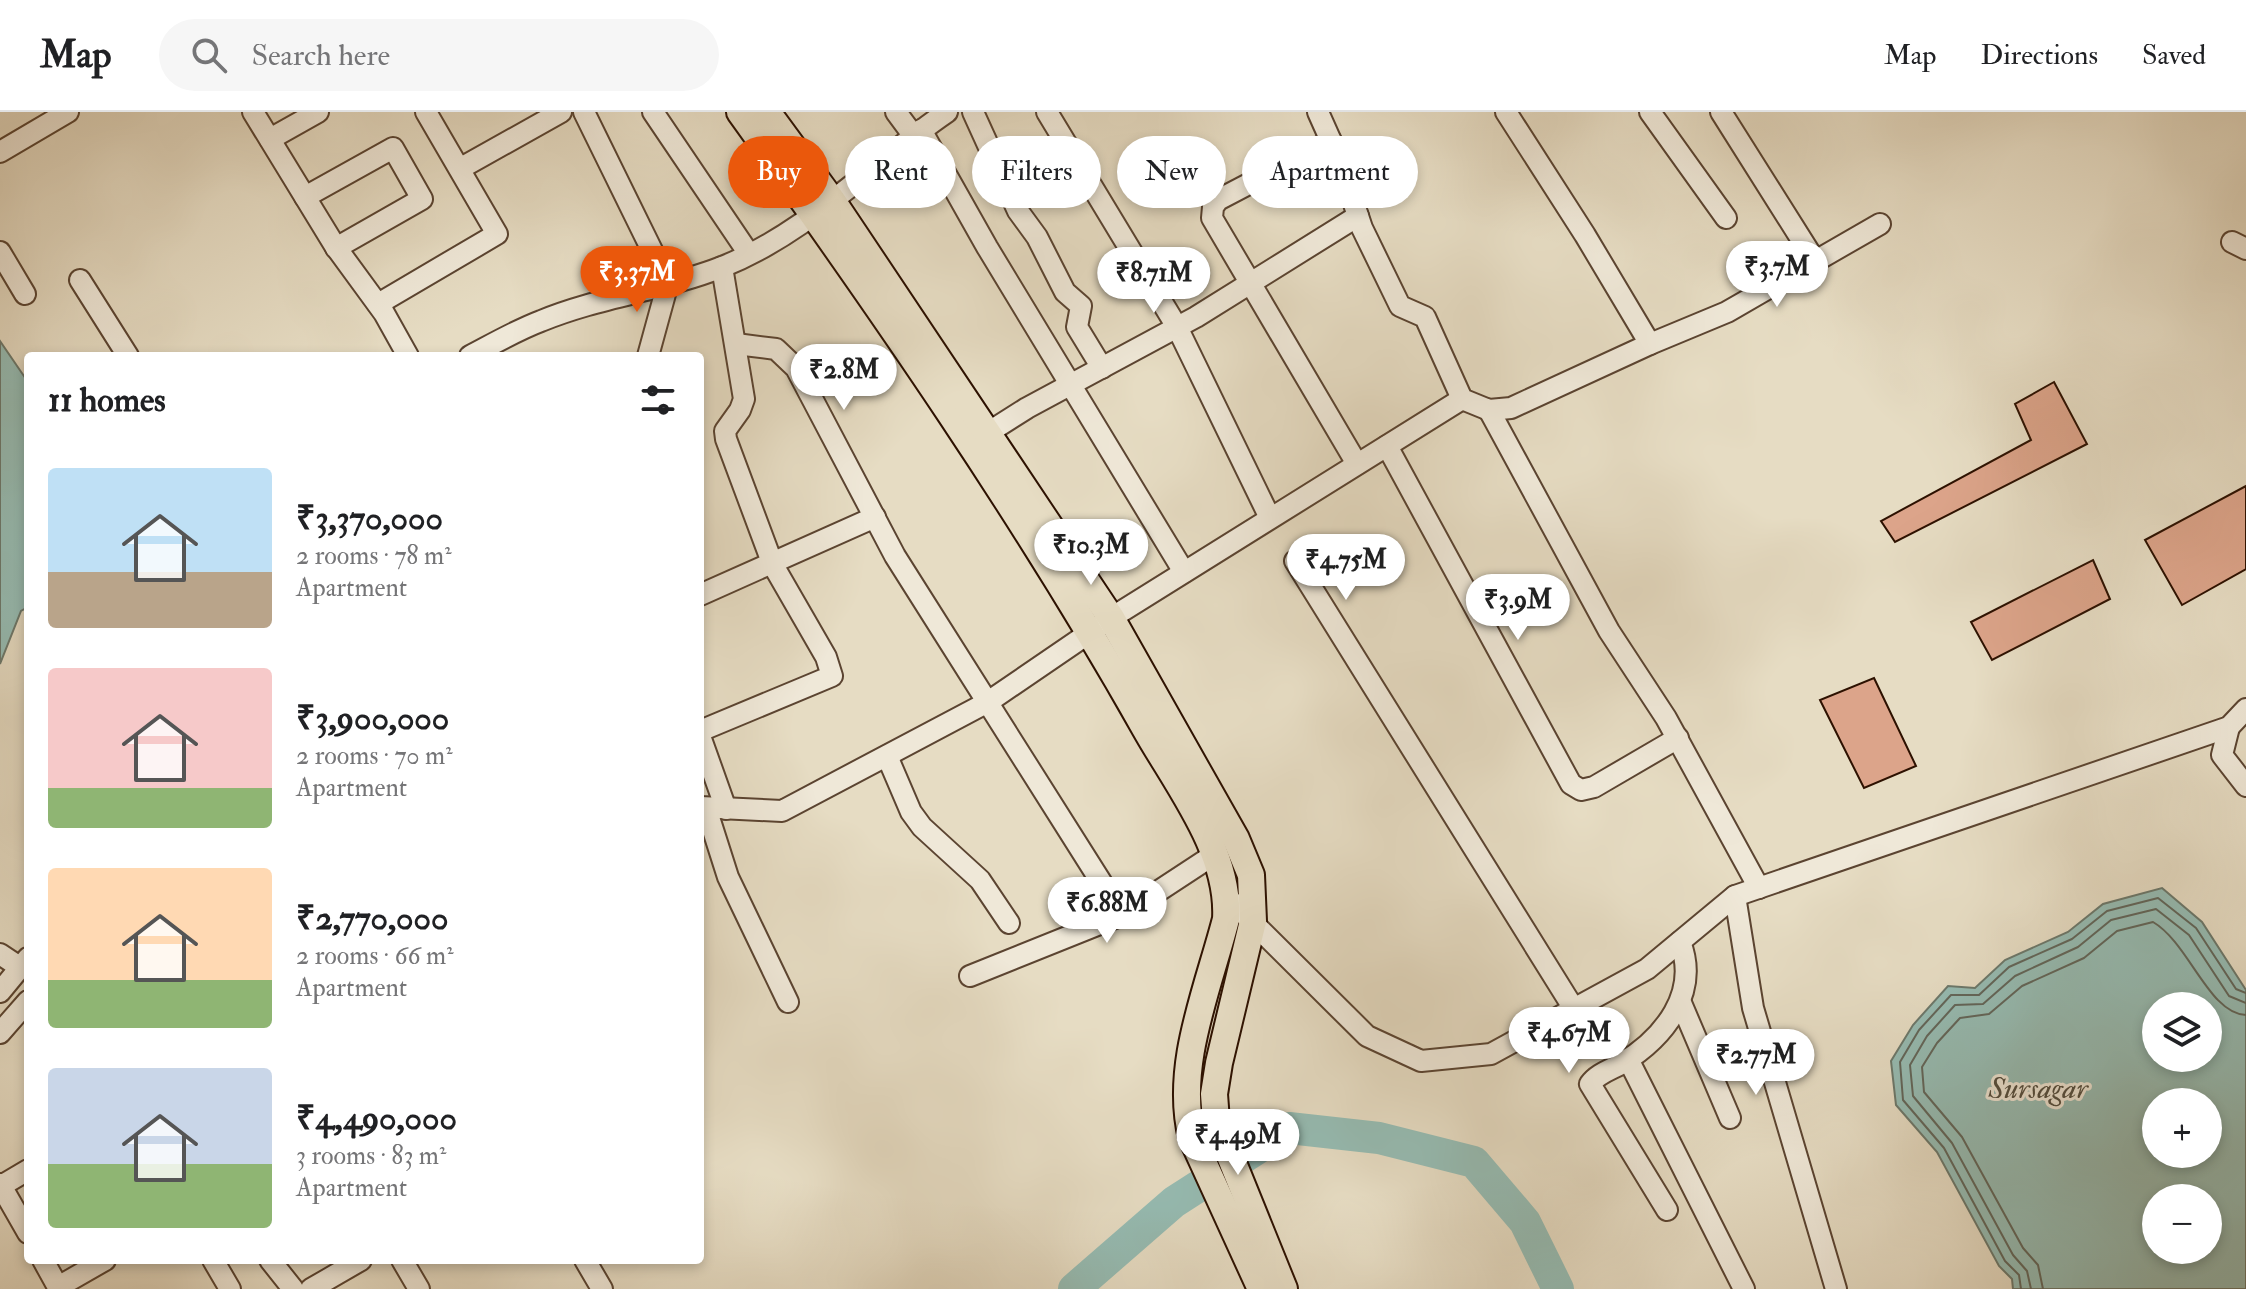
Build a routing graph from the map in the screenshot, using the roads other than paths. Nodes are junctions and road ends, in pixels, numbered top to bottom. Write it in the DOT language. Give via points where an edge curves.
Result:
graph roads {
  1 [pos="68,112"];
  2 [pos="253,112"];
  3 [pos="318,112"];
  4 [pos="426,112"];
  5 [pos="561,112"];
  6 [pos="584,112"];
  7 [pos="653,112"];
  8 [pos="740,112"];
  9 [pos="767,112"];
  10 [pos="896,112"];
  11 [pos="947,112"];
  12 [pos="973,112"];
  13 [pos="1047,112"];
  14 [pos="1318,112"];
  15 [pos="1506,112"];
  16 [pos="1650,112"];
  17 [pos="1721,112"];
  18 [pos="917,132"];
  19 [pos="761,136"];
  20 [pos="781,136"];
  21 [pos="1329,136"];
  22 [pos="270,139"];
  23 [pos="0,152"];
  24 [pos="461,168"];
  25 [pos="1242,187"];
  26 [pos="305,197"];
  27 [pos="829,203"];
  28 [pos="823,208"];
  29 [pos="1355,208"];
  30 [pos="1358,216"];
  31 [pos="1726,218"];
  32 [pos="1880,224"];
  33 [pos="336,248"];
  34 [pos="0,252"];
  35 [pos="749,254"];
  36 [pos="1815,261"];
  37 [pos="722,267"];
  38 [pos="80,280"];
  39 [pos="668,283"];
  40 [pos="1251,283"];
  41 [pos="25,294"];
  42 [pos="378,304"];
  43 [pos="1177,327"];
  44 [pos="736,344"];
  45 [pos="1650,344"];
  46 [pos="125,352"];
  47 [pos="406,352"];
  48 [pos="478,352"];
  49 [pos="649,352"];
  50 [pos="1102,368"];
  51 [pos="1070,385"];
  52 [pos="1462,399"];
  53 [pos="1489,410"];
  54 [pos="979,438"];
  55 [pos="1387,446"];
  56 [pos="1357,464"];
  57 [pos="875,517"];
  58 [pos="1270,518"];
  59 [pos="1295,561"];
  60 [pos="773,565"];
  61 [pos="1184,572"];
  62 [pos="704,593"];
  63 [pos="1100,625"];
  64 [pos="988,702"];
  65 [pos="2240,719"];
  66 [pos="704,732"];
  67 [pos="1678,738"];
  68 [pos="887,756"];
  69 [pos="704,764"];
  70 [pos="2246,786"];
  71 [pos="710,808"];
  72 [pos="1215,854"];
  73 [pos="1759,888"];
  74 [pos="1735,896"];
  75 [pos="1227,897"];
  76 [pos="1122,915"];
  77 [pos="1253,921"];
  78 [pos="1009,923"];
  79 [pos="1680,942"];
  80 [pos="0,954"];
  81 [pos="24,963"];
  82 [pos="970,976"];
  83 [pos="0,992"];
  84 [pos="788,1002"];
  85 [pos="1681,1003"];
  86 [pos="24,1006"];
  87 [pos="1574,1009"];
  88 [pos="0,1033"];
  89 [pos="1628,1059"];
  90 [pos="1730,1118"];
  91 [pos="24,1172"];
  92 [pos="0,1185"];
  93 [pos="1667,1210"];
  94 [pos="24,1226"];
  95 [pos="1250,1233"];
  96 [pos="45,1264"];
  97 [pos="98,1264"];
  98 [pos="215,1264"];
  99 [pos="273,1264"];
  100 [pos="354,1264"];
  101 [pos="404,1264"];
  102 [pos="587,1264"];
  103 [pos="59,1288"];
  104 [pos="230,1289"];
  105 [pos="293,1289"];
  106 [pos="311,1289"];
  107 [pos="419,1289"];
  108 [pos="602,1289"];
  109 [pos="1261,1289"];
  110 [pos="1284,1289"];
  111 [pos="1744,1289"];
  112 [pos="1836,1289"];
  1 -- 23 [label="street"];
  2 -- 22 [label="street"];
  3 -- 22 [label="street"];
  4 -- 24 [label="street"];
  5 -- 24 [label="street"];
  6 -- 39 [label="street"];
  7 -- 35 [label="street"];
  8 -- 19 [label="main road"];
  9 -- 20 [label="main road"];
  10 -- 18 [label="street"];
  11 -- 18 [label="street"];
  12 -- 50 [label="street" via="1018,211 1065,292 1081,306 1077,327"];
  13 -- 43 [label="street"];
  14 -- 21 [label="street"];
  15 -- 45 [label="street"];
  16 -- 31 [label="street"];
  17 -- 36 [label="street"];
  18 -- 27 [label="street"];
  18 -- 51 [label="street"];
  22 -- 26 [label="street"];
  24 -- 42 [label="street" via="497,234"];
  25 -- 40 [label="street" via="1218,200 1212,218"];
  26 -- 33 [label="street"];
  26 -- 33 [label="street" via="393,148 422,199"];
  28 -- 35 [label="street"];
  28 -- 54 [label="main road"];
  29 -- 30 [label="street"];
  30 -- 40 [label="street"];
  30 -- 52 [label="street" via="1400,306 1425,317"];
  32 -- 36 [label="street"];
  33 -- 42 [label="street"];
  34 -- 41 [label="street"];
  35 -- 37 [label="street"];
  36 -- 45 [label="street" via="1727,312"];
  37 -- 39 [label="street"];
  37 -- 44 [label="street"];
  38 -- 46 [label="street"];
  39 -- 48 [label="street" via="541,320"];
  39 -- 49 [label="street"];
  40 -- 43 [label="street"];
  40 -- 56 [label="street"];
  42 -- 47 [label="street"];
  43 -- 50 [label="street"];
  43 -- 58 [label="street"];
  44 -- 57 [label="street" via="776,349 788,358"];
  44 -- 60 [label="street" via="744,399 725,431 726,439"];
  45 -- 53 [label="street" via="1511,408"];
  50 -- 51 [label="street"];
  51 -- 54 [label="street"];
  51 -- 61 [label="street"];
  52 -- 53 [label="street"];
  52 -- 55 [label="street"];
  53 -- 67 [label="street" via="1609,631"];
  54 -- 63 [label="main road"];
  55 -- 56 [label="street"];
  55 -- 67 [label="street" via="1571,784 1581,790 1594,787"];
  56 -- 58 [label="street"];
  57 -- 60 [label="street"];
  57 -- 64 [label="street"];
  58 -- 61 [label="street"];
  59 -- 87 [label="street"];
  60 -- 62 [label="street"];
  60 -- 66 [label="street" via="832,676"];
  61 -- 63 [label="street"];
  63 -- 64 [label="street"];
  63 -- 72 [label="main road"];
  63 -- 77 [label="main road" via="1236,839 1251,875"];
  64 -- 68 [label="street"];
  64 -- 76 [label="street"];
  65 -- 70 [label="street" via="2222,755"];
  65 -- 73 [label="street"];
  67 -- 73 [label="street"];
  68 -- 71 [label="street" via="782,811"];
  68 -- 78 [label="street" via="911,812 980,880"];
  69 -- 71 [label="street"];
  71 -- 84 [label="street" via="728,877"];
  72 -- 75 [label="main road"];
  72 -- 76 [label="street"];
  73 -- 74 [label="street"];
  74 -- 79 [label="street"];
  74 -- 112 [label="street" via="1753,1008"];
  75 -- 77 [label="street"];
  75 -- 95 [label="main road" via="1191,1055 1186,1100 1192,1138"];
  76 -- 82 [label="street"];
  77 -- 87 [label="street" via="1367,1036 1421,1061 1491,1054"];
  77 -- 95 [label="main road" via="1214,1094 1220,1138"];
  79 -- 85 [label="street" via="1685,956"];
  79 -- 87 [label="street" via="1647,969"];
  80 -- 81 [label="street"];
  81 -- 83 [label="street"];
  85 -- 89 [label="street"];
  85 -- 90 [label="street"];
  86 -- 88 [label="street"];
  89 -- 93 [label="street" via="1590,1084"];
  89 -- 111 [label="street"];
  91 -- 92 [label="street"];
  92 -- 94 [label="street"];
  95 -- 109 [label="main road"];
  95 -- 110 [label="main road"];
  96 -- 103 [label="street"];
  97 -- 103 [label="street"];
  98 -- 104 [label="street"];
  99 -- 105 [label="street"];
  100 -- 106 [label="street"];
  101 -- 107 [label="street"];
  102 -- 108 [label="street"];
}
